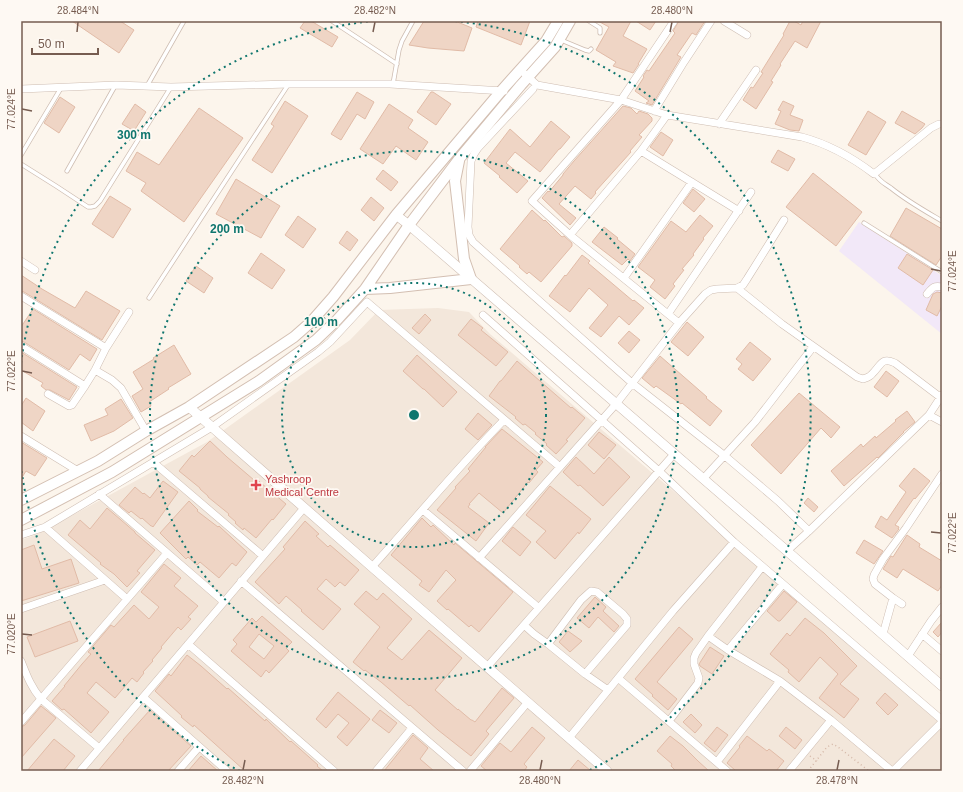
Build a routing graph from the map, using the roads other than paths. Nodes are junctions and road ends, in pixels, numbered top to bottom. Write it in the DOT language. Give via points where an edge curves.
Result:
graph roads {
  1 [pos="184,21"];
  2 [pos="332,21"];
  3 [pos="413,21"];
  4 [pos="558,21"];
  5 [pos="570,21"];
  6 [pos="589,21"];
  7 [pos="674,21"];
  8 [pos="711,21"];
  9 [pos="724,21"];
  10 [pos="600,33"];
  11 [pos="747,35"];
  12 [pos="559,39"];
  13 [pos="591,49"];
  14 [pos="397,64"];
  15 [pos="756,70"];
  16 [pos="524,74"];
  17 [pos="289,84"];
  18 [pos="393,84"];
  19 [pos="116,85"];
  20 [pos="147,86"];
  21 [pos="62,87"];
  22 [pos="171,87"];
  23 [pos="21,89"];
  24 [pos="533,89"];
  25 [pos="502,90"];
  26 [pos="516,91"];
  27 [pos="621,100"];
  28 [pos="654,111"];
  29 [pos="667,115"];
  30 [pos="719,124"];
  31 [pos="942,124"];
  32 [pos="641,151"];
  33 [pos="21,156"];
  34 [pos="459,159"];
  35 [pos="21,164"];
  36 [pos="67,171"];
  37 [pos="874,174"];
  38 [pos="692,182"];
  39 [pos="751,192"];
  40 [pos="738,211"];
  41 [pos="396,215"];
  42 [pos="784,220"];
  43 [pos="942,221"];
  44 [pos="864,223"];
  45 [pos="409,225"];
  46 [pos="570,235"];
  47 [pos="21,261"];
  48 [pos="35,270"];
  49 [pos="942,272"];
  50 [pos="624,278"];
  51 [pos="471,279"];
  52 [pos="942,287"];
  53 [pos="737,288"];
  54 [pos="365,289"];
  55 [pos="927,294"];
  56 [pos="21,296"];
  57 [pos="149,298"];
  58 [pos="129,312"];
  59 [pos="668,314"];
  60 [pos="483,315"];
  61 [pos="679,323"];
  62 [pos="21,346"];
  63 [pos="813,347"];
  64 [pos="106,348"];
  65 [pos="95,370"];
  66 [pos="632,383"];
  67 [pos="85,386"];
  68 [pos="48,394"];
  69 [pos="941,396"];
  70 [pos="616,404"];
  71 [pos="189,407"];
  72 [pos="929,415"];
  73 [pos="201,417"];
  74 [pos="504,420"];
  75 [pos="602,420"];
  76 [pos="942,422"];
  77 [pos="212,427"];
  78 [pos="146,431"];
  79 [pos="21,436"];
  80 [pos="674,454"];
  81 [pos="725,456"];
  82 [pos="153,462"];
  83 [pos="560,467"];
  84 [pos="78,470"];
  85 [pos="659,471"];
  86 [pos="942,474"];
  87 [pos="704,479"];
  88 [pos="99,494"];
  89 [pos="22,498"];
  90 [pos="304,508"];
  91 [pos="423,510"];
  92 [pos="21,520"];
  93 [pos="45,527"];
  94 [pos="809,531"];
  95 [pos="21,535"];
  96 [pos="734,542"];
  97 [pos="786,550"];
  98 [pos="167,553"];
  99 [pos="263,556"];
  100 [pos="479,558"];
  101 [pos="372,567"];
  102 [pos="762,567"];
  103 [pos="105,580"];
  104 [pos="242,581"];
  105 [pos="783,584"];
  106 [pos="893,598"];
  107 [pos="127,599"];
  108 [pos="224,602"];
  109 [pos="902,604"];
  110 [pos="942,607"];
  111 [pos="539,608"];
  112 [pos="21,609"];
  113 [pos="524,625"];
  114 [pos="883,634"];
  115 [pos="922,634"];
  116 [pos="708,636"];
  117 [pos="188,644"];
  118 [pos="548,644"];
  119 [pos="728,650"];
  120 [pos="942,651"];
  121 [pos="908,656"];
  122 [pos="21,661"];
  123 [pos="487,667"];
  124 [pos="585,674"];
  125 [pos="618,678"];
  126 [pos="780,681"];
  127 [pos="942,686"];
  128 [pos="608,690"];
  129 [pos="143,697"];
  130 [pos="41,699"];
  131 [pos="528,702"];
  132 [pos="830,720"];
  133 [pos="942,721"];
  134 [pos="21,722"];
  135 [pos="669,722"];
  136 [pos="412,728"];
  137 [pos="570,738"];
  138 [pos="199,747"];
  139 [pos="100,748"];
  140 [pos="717,762"];
  141 [pos="80,771"];
  142 [pos="178,771"];
  143 [pos="227,771"];
  144 [pos="334,771"];
  145 [pos="376,771"];
  146 [pos="463,771"];
  147 [pos="470,771"];
  148 [pos="608,771"];
  149 [pos="727,771"];
  150 [pos="789,771"];
  151 [pos="893,771"];
  1 -- 20 [label="lane"];
  2 -- 14 [label="lane"];
  3 -- 14 [label="lane" via="402,41"];
  4 -- 16 [label="main road"];
  5 -- 12 [label="main road"];
  6 -- 10 [label="lane" via="600,28"];
  7 -- 27 [label="street"];
  8 -- 28 [label="street"];
  9 -- 11 [label="street"];
  12 -- 13 [label="lane" via="585,50"];
  12 -- 16 [label="main road" via="555,47"];
  14 -- 18 [label="lane"];
  15 -- 30 [label="street"];
  16 -- 25 [label="main road"];
  16 -- 26 [label="main road"];
  16 -- 27 [label="street" via="537,85"];
  17 -- 18 [label="street"];
  17 -- 22 [label="street"];
  17 -- 57 [label="lane"];
  18 -- 25 [label="street"];
  19 -- 20 [label="street"];
  19 -- 21 [label="street"];
  19 -- 36 [label="lane"];
  20 -- 22 [label="street"];
  21 -- 23 [label="street"];
  21 -- 33 [label="lane"];
  22 -- 35 [label="lane" via="95,206 85,205"];
  24 -- 66 [label="street" via="478,148 470,161 469,235"];
  25 -- 26 [label="street"];
  25 -- 41 [label="main road"];
  26 -- 34 [label="main road"];
  27 -- 28 [label="street"];
  27 -- 46 [label="street" via="532,201"];
  28 -- 29 [label="street"];
  29 -- 30 [label="street"];
  29 -- 32 [label="street"];
  30 -- 37 [label="street" via="813,140 829,146"];
  31 -- 37 [label="street" via="931,128"];
  32 -- 38 [label="street"];
  32 -- 46 [label="street"];
  34 -- 45 [label="main road"];
  34 -- 51 [label="main road" via="455,181 464,259"];
  37 -- 43 [label="lane" via="900,196"];
  38 -- 40 [label="street"];
  38 -- 50 [label="street"];
  39 -- 40 [label="street"];
  40 -- 59 [label="street"];
  41 -- 45 [label="street"];
  41 -- 71 [label="main road" via="311,322 294,337"];
  42 -- 53 [label="street" via="747,279"];
  44 -- 49 [label="lane"];
  45 -- 51 [label="street"];
  45 -- 54 [label="main road"];
  46 -- 50 [label="street"];
  47 -- 48 [label="street"];
  50 -- 59 [label="street"];
  51 -- 54 [label="main road"];
  51 -- 70 [label="street"];
  52 -- 55 [label="street" via="932,288"];
  53 -- 61 [label="street" via="711,290"];
  53 -- 63 [label="street"];
  54 -- 73 [label="main road" via="316,340 259,381"];
  56 -- 64 [label="street"];
  58 -- 64 [label="street"];
  59 -- 61 [label="street"];
  60 -- 75 [label="street"];
  61 -- 66 [label="street"];
  62 -- 67 [label="street"];
  63 -- 69 [label="street" via="863,379 871,376 883,362 890,360"];
  63 -- 81 [label="street"];
  64 -- 65 [label="street"];
  65 -- 67 [label="street"];
  65 -- 78 [label="street" via="121,388"];
  66 -- 70 [label="street"];
  66 -- 81 [label="street"];
  67 -- 68 [label="street" via="69,406"];
  69 -- 72 [label="street"];
  70 -- 75 [label="street"];
  70 -- 80 [label="street"];
  71 -- 73 [label="street"];
  71 -- 78 [label="main road"];
  72 -- 76 [label="street"];
  72 -- 94 [label="street"];
  73 -- 77 [label="street"];
  73 -- 92 [label="main road" via="112,472"];
  74 -- 77 [label="street" via="367,302 318,352"];
  74 -- 83 [label="street"];
  74 -- 91 [label="street"];
  75 -- 83 [label="street"];
  75 -- 85 [label="street"];
  77 -- 82 [label="street"];
  77 -- 90 [label="street"];
  78 -- 84 [label="main road" via="98,461"];
  79 -- 84 [label="street"];
  80 -- 85 [label="street"];
  80 -- 87 [label="street"];
  81 -- 87 [label="street"];
  81 -- 94 [label="street"];
  82 -- 88 [label="street"];
  82 -- 99 [label="street"];
  83 -- 100 [label="street"];
  84 -- 89 [label="main road"];
  85 -- 96 [label="street"];
  85 -- 111 [label="street"];
  86 -- 106 [label="street" via="874,575 875,584"];
  87 -- 97 [label="street"];
  88 -- 93 [label="street"];
  88 -- 98 [label="street"];
  90 -- 99 [label="street"];
  90 -- 101 [label="street"];
  91 -- 100 [label="street"];
  91 -- 101 [label="street"];
  93 -- 95 [label="street"];
  93 -- 103 [label="street"];
  94 -- 97 [label="street"];
  96 -- 102 [label="street"];
  96 -- 125 [label="street"];
  97 -- 114 [label="street"];
  98 -- 107 [label="street"];
  98 -- 108 [label="street"];
  99 -- 104 [label="street"];
  100 -- 111 [label="street"];
  101 -- 123 [label="street"];
  102 -- 105 [label="street"];
  102 -- 116 [label="street"];
  103 -- 107 [label="street"];
  103 -- 112 [label="street"];
  104 -- 108 [label="street"];
  104 -- 136 [label="street"];
  105 -- 119 [label="street"];
  105 -- 133 [label="street"];
  106 -- 109 [label="street"];
  106 -- 114 [label="street"];
  107 -- 130 [label="street"];
  108 -- 117 [label="street"];
  110 -- 115 [label="street"];
  111 -- 113 [label="street"];
  113 -- 118 [label="street"];
  113 -- 123 [label="street"];
  114 -- 121 [label="street"];
  115 -- 120 [label="street"];
  115 -- 121 [label="street"];
  116 -- 119 [label="street"];
  116 -- 135 [label="street" via="694,658 698,683"];
  117 -- 129 [label="street"];
  117 -- 144 [label="street"];
  118 -- 124 [label="street"];
  118 -- 124 [label="street" via="581,600 591,591 597,592 624,614 627,625"];
  119 -- 126 [label="street"];
  121 -- 127 [label="street"];
  122 -- 130 [label="street" via="28,680"];
  123 -- 131 [label="street"];
  124 -- 128 [label="street"];
  125 -- 128 [label="street"];
  125 -- 135 [label="street"];
  126 -- 132 [label="street"];
  126 -- 140 [label="street"];
  128 -- 137 [label="street"];
  129 -- 138 [label="street"];
  129 -- 139 [label="street"];
  130 -- 134 [label="street"];
  130 -- 139 [label="street"];
  131 -- 137 [label="street"];
  131 -- 147 [label="street"];
  132 -- 150 [label="street"];
  132 -- 151 [label="street"];
  133 -- 151 [label="street"];
  135 -- 140 [label="street"];
  136 -- 145 [label="street"];
  136 -- 146 [label="street"];
  137 -- 148 [label="street"];
  138 -- 142 [label="street"];
  138 -- 143 [label="street"];
  139 -- 141 [label="street"];
  140 -- 149 [label="street"];
}
